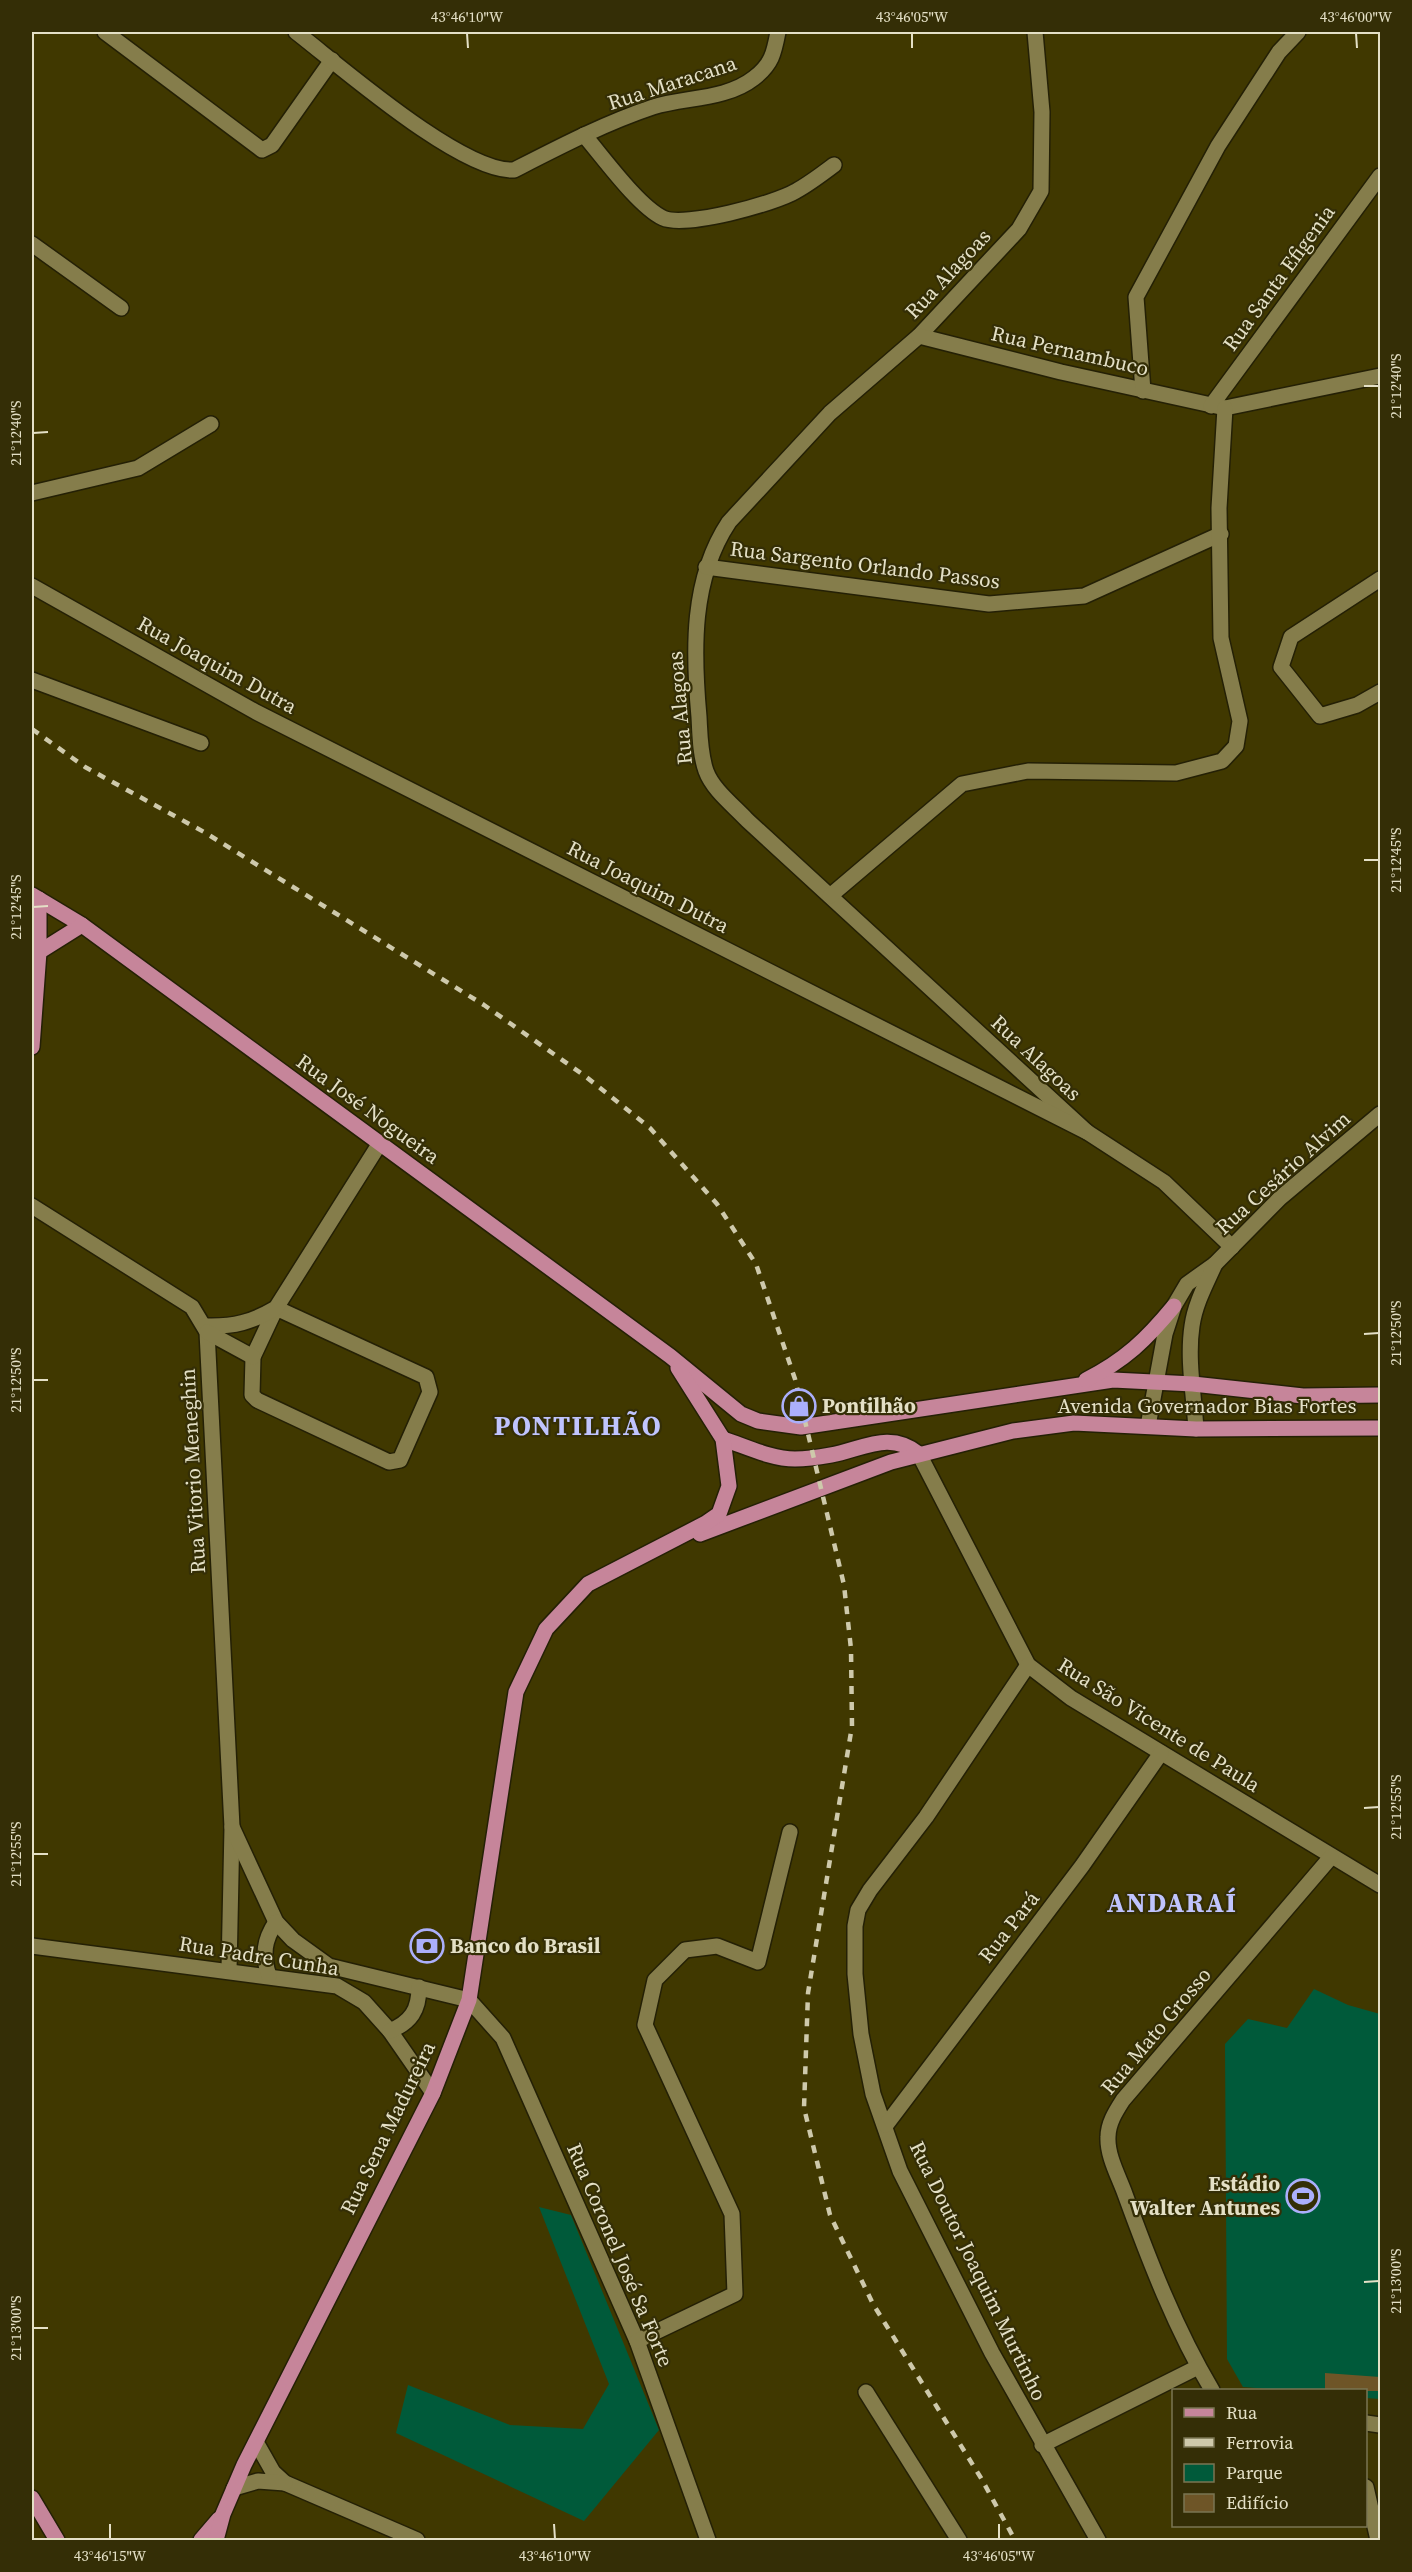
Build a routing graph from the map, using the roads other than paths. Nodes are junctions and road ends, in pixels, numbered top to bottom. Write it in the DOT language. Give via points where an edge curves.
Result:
graph roads {
  1 [pos="105,32"];
  2 [pos="296,32"];
  3 [pos="778,32"];
  4 [pos="1035,32"];
  5 [pos="1298,32"];
  6 [pos="332,60"];
  7 [pos="584,135"];
  8 [pos="834,165"];
  9 [pos="1380,176"];
  10 [pos="32,244"];
  11 [pos="121,308"];
  12 [pos="919,336"];
  13 [pos="1380,376"];
  14 [pos="1143,391"];
  15 [pos="1218,407"];
  16 [pos="211,424"];
  17 [pos="32,493"];
  18 [pos="1221,534"];
  19 [pos="706,567"];
  20 [pos="1380,579"];
  21 [pos="32,586"];
  22 [pos="32,680"];
  23 [pos="1380,692"];
  24 [pos="201,743"];
  25 [pos="830,896"];
  26 [pos="35,897"];
  27 [pos="82,925"];
  28 [pos="39,952"];
  29 [pos="32,1047"];
  30 [pos="1380,1114"];
  31 [pos="1087,1132"];
  32 [pos="381,1143"];
  33 [pos="32,1206"];
  34 [pos="1232,1246"];
  35 [pos="1215,1264"];
  36 [pos="1174,1306"];
  37 [pos="276,1308"];
  38 [pos="206,1329"];
  39 [pos="670,1356"];
  40 [pos="253,1357"];
  41 [pos="1156,1381"];
  42 [pos="1078,1384"];
  43 [pos="1193,1384"];
  44 [pos="1380,1395"];
  45 [pos="1148,1426"];
  46 [pos="1380,1428"];
  47 [pos="1196,1429"];
  48 [pos="723,1439"];
  49 [pos="919,1454"];
  50 [pos="657,1548"];
  51 [pos="1028,1665"];
  52 [pos="1161,1753"];
  53 [pos="232,1827"];
  54 [pos="790,1832"];
  55 [pos="1331,1857"];
  56 [pos="1380,1885"];
  57 [pos="276,1922"];
  58 [pos="32,1946"];
  59 [pos="230,1970"];
  60 [pos="269,1976"];
  61 [pos="419,1988"];
  62 [pos="469,2000"];
  63 [pos="390,2031"];
  64 [pos="433,2093"];
  65 [pos="886,2125"];
  66 [pos="637,2341"];
  67 [pos="1198,2367"];
  68 [pos="1211,2389"];
  69 [pos="866,2392"];
  70 [pos="256,2442"];
  71 [pos="1042,2445"];
  72 [pos="285,2483"];
  73 [pos="234,2488"];
  74 [pos="1367,2495"];
  75 [pos="32,2498"];
  76 [pos="223,2514"];
  77 [pos="57,2540"];
  78 [pos="201,2541"];
  79 [pos="216,2541"];
  80 [pos="417,2541"];
  81 [pos="708,2541"];
  82 [pos="959,2541"];
  83 [pos="1098,2541"];
  84 [pos="1378,2541"];
  1 -- 6 [label="street" via="262,150 272,145"];
  2 -- 6 [label="street, Rua Maracana"];
  3 -- 7 [label="street, Rua Maracana" via="773,60 734,90 655,107"];
  4 -- 12 [label="street, Rua Alagoas" via="1042,112 1041,191 1019,230"];
  5 -- 14 [label="street" via="1279,52 1218,146 1136,297"];
  6 -- 7 [label="street, Rua Maracana" via="459,153 502,171 514,170"];
  7 -- 8 [label="street" via="644,204 665,219 682,222 775,200 796,192"];
  9 -- 15 [label="street, Rua Santa Efigenia"];
  10 -- 11 [label="street"];
  12 -- 14 [label="street, Rua Pernambuco"];
  12 -- 19 [label="street, Rua Alagoas" via="822,421 729,522"];
  13 -- 15 [label="street"];
  14 -- 15 [label="street, Rua Pernambuco"];
  15 -- 18 [label="street"];
  16 -- 17 [label="street" via="138,468"];
  18 -- 19 [label="street, Rua Sargento Orlando Passos" via="1084,596 989,604"];
  18 -- 25 [label="street" via="1221,638 1240,721 1236,746 1222,761 1176,773 1028,771 962,784"];
  19 -- 25 [label="street, Rua Alagoas" via="694,664 706,771 712,783 747,820"];
  20 -- 23 [label="street" via="1291,637 1281,667 1320,716 1356,705"];
  21 -- 31 [label="street, Rua Joaquim Dutra" via="256,712"];
  22 -- 24 [label="street"];
  25 -- 31 [label="street, Rua Alagoas"];
  26 -- 27 [label="main road, Rua José Nogueira"];
  26 -- 28 [label="main road"];
  27 -- 28 [label="main road"];
  27 -- 32 [label="main road, Rua José Nogueira"];
  28 -- 29 [label="main road"];
  30 -- 34 [label="street, Rua Cesário Alvim" via="1280,1198"];
  31 -- 34 [label="street, Rua Joaquim Dutra" via="1164,1182"];
  32 -- 37 [label="street"];
  32 -- 39 [label="main road, Rua José Nogueira"];
  33 -- 38 [label="street" via="192,1307"];
  34 -- 35 [label="street, Rua Cesário Alvim"];
  35 -- 36 [label="street" via="1193,1278"];
  35 -- 43 [label="street" via="1192,1324"];
  36 -- 41 [label="street"];
  36 -- 42 [label="main road" via="1145,1341 1115,1365"];
  37 -- 38 [label="street" via="254,1321"];
  37 -- 40 [label="street"];
  37 -- 40 [label="street" via="426,1377 430,1392 400,1460 389,1462 257,1400 250,1388"];
  38 -- 40 [label="street"];
  38 -- 53 [label="street, Rua Vitorio Meneghin"];
  39 -- 42 [label="main road, Avenida Governador Bias Fortes" via="741,1414 758,1421 801,1427"];
  39 -- 48 [label="main road"];
  41 -- 42 [label="main road, Avenida Governador Bias Fortes"];
  41 -- 43 [label="main road, Avenida Governador Bias Fortes"];
  41 -- 45 [label="street"];
  43 -- 44 [label="main road, Avenida Governador Bias Fortes" via="1303,1396"];
  43 -- 47 [label="street"];
  45 -- 47 [label="main road, Avenida Governador Bias Fortes"];
  45 -- 49 [label="main road, Avenida Governador Bias Fortes" via="1074,1423 1013,1431"];
  46 -- 47 [label="main road, Avenida Governador Bias Fortes"];
  48 -- 49 [label="main road" via="792,1459 893,1441 908,1444"];
  48 -- 50 [label="main road" via="729,1486 719,1514"];
  49 -- 50 [label="main road, Avenida Governador Bias Fortes" via="840,1479"];
  49 -- 51 [label="street, Rua São Vicente de Paula"];
  50 -- 62 [label="main road, Rua Sena Madureira" via="588,1584 546,1629 528,1662 516,1692"];
  51 -- 52 [label="street, Rua São Vicente de Paula" via="1071,1698"];
  51 -- 65 [label="street, Rua Doutor Joaquim Murtinho" via="858,1910 855,1974 861,2034 873,2094"];
  52 -- 55 [label="street, Rua São Vicente de Paula"];
  52 -- 65 [label="street, Rua Pará" via="1082,1866"];
  53 -- 57 [label="street, Rua Vitorio Meneghin"];
  53 -- 59 [label="street, Rua Vitorio Meneghin"];
  54 -- 66 [label="street" via="758,1962 717,1946 686,1950 655,1980 645,2025 732,2214 735,2294"];
  55 -- 56 [label="street, Rua São Vicente de Paula"];
  55 -- 67 [label="street, Rua Mato Grosso" via="1123,2100 1109,2127 1107,2139 1112,2158 1139,2233"];
  57 -- 60 [label="street" via="264,1948"];
  57 -- 61 [label="street, Rua Vitorio Meneghin" via="329,1966"];
  58 -- 59 [label="street, Rua Padre Cunha"];
  59 -- 60 [label="street, Rua Padre Cunha"];
  60 -- 63 [label="street, Rua Padre Cunha" via="337,1986 364,2002"];
  61 -- 62 [label="street"];
  61 -- 63 [label="street" via="419,2002 413,2015 404,2025"];
  62 -- 64 [label="main road, Rua Sena Madureira"];
  62 -- 66 [label="street, Rua Coronel José Sa Forte" via="503,2038"];
  63 -- 64 [label="street, Rua Padre Cunha"];
  64 -- 70 [label="main road, Rua Sena Madureira"];
  65 -- 71 [label="street, Rua Doutor Joaquim Murtinho" via="900,2171"];
  66 -- 81 [label="street, Rua Coronel José Sa Forte"];
  67 -- 68 [label="street, Rua Mato Grosso"];
  67 -- 71 [label="street"];
  69 -- 82 [label="street"];
  70 -- 72 [label="street" via="273,2472"];
  70 -- 73 [label="main road, Rua Sena Madureira"];
  71 -- 83 [label="street, Rua Doutor Joaquim Murtinho"];
  72 -- 73 [label="street" via="258,2481"];
  72 -- 80 [label="street"];
  73 -- 76 [label="main road, Rua Sena Madureira"];
  74 -- 84 [label="street"];
  75 -- 77 [label="main road"];
  76 -- 78 [label="main road"];
  76 -- 79 [label="main road"];
}
